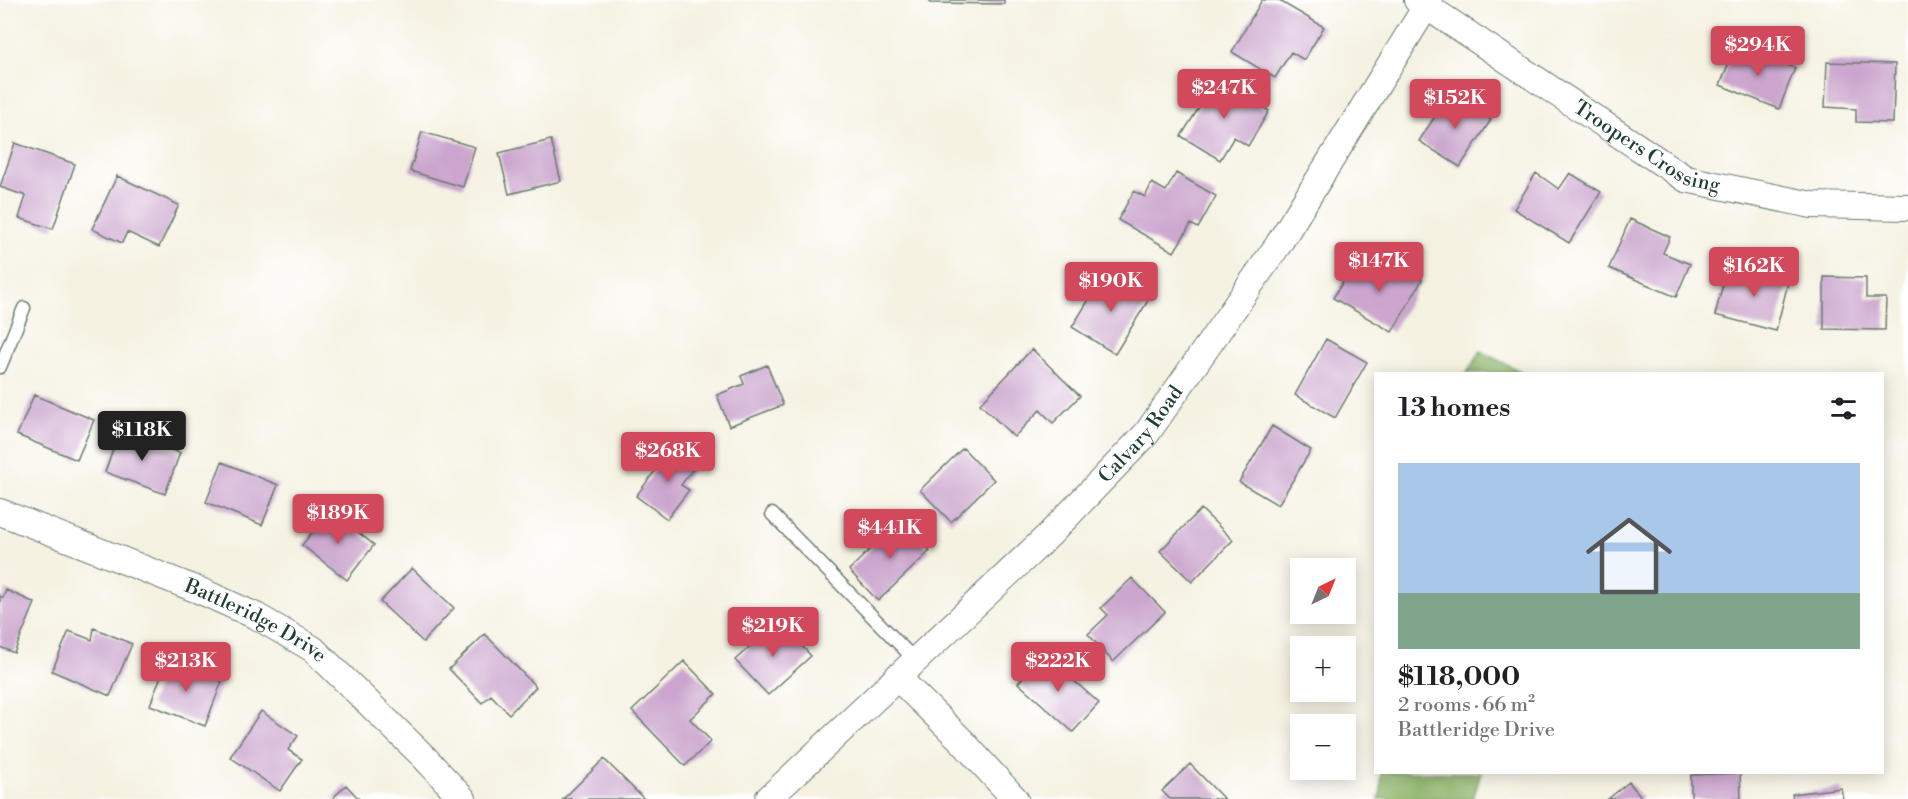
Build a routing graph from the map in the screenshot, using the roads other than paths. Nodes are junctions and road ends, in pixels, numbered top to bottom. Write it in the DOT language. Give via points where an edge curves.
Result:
graph roads {
  1 [pos="1424,2"];
  2 [pos="1908,207"];
  3 [pos="24,308"];
  4 [pos="0,367"];
  5 [pos="0,512"];
  6 [pos="772,514"];
  7 [pos="906,669"];
  8 [pos="463,799"];
  9 [pos="768,799"];
  10 [pos="1015,799"];
  1 -- 2 [label="street, Troopers Crossing" via="1686,179 1812,205"];
  1 -- 7 [label="street, Calvary Road" via="1278,245 1147,434 1049,535"];
  3 -- 4 [label="lane"];
  5 -- 8 [label="street, Battleridge Drive" via="203,592 256,616 313,649"];
  6 -- 7 [label="lane"];
  7 -- 9 [label="street, Calvary Road"];
  7 -- 10 [label="street" via="961,740"];
}
